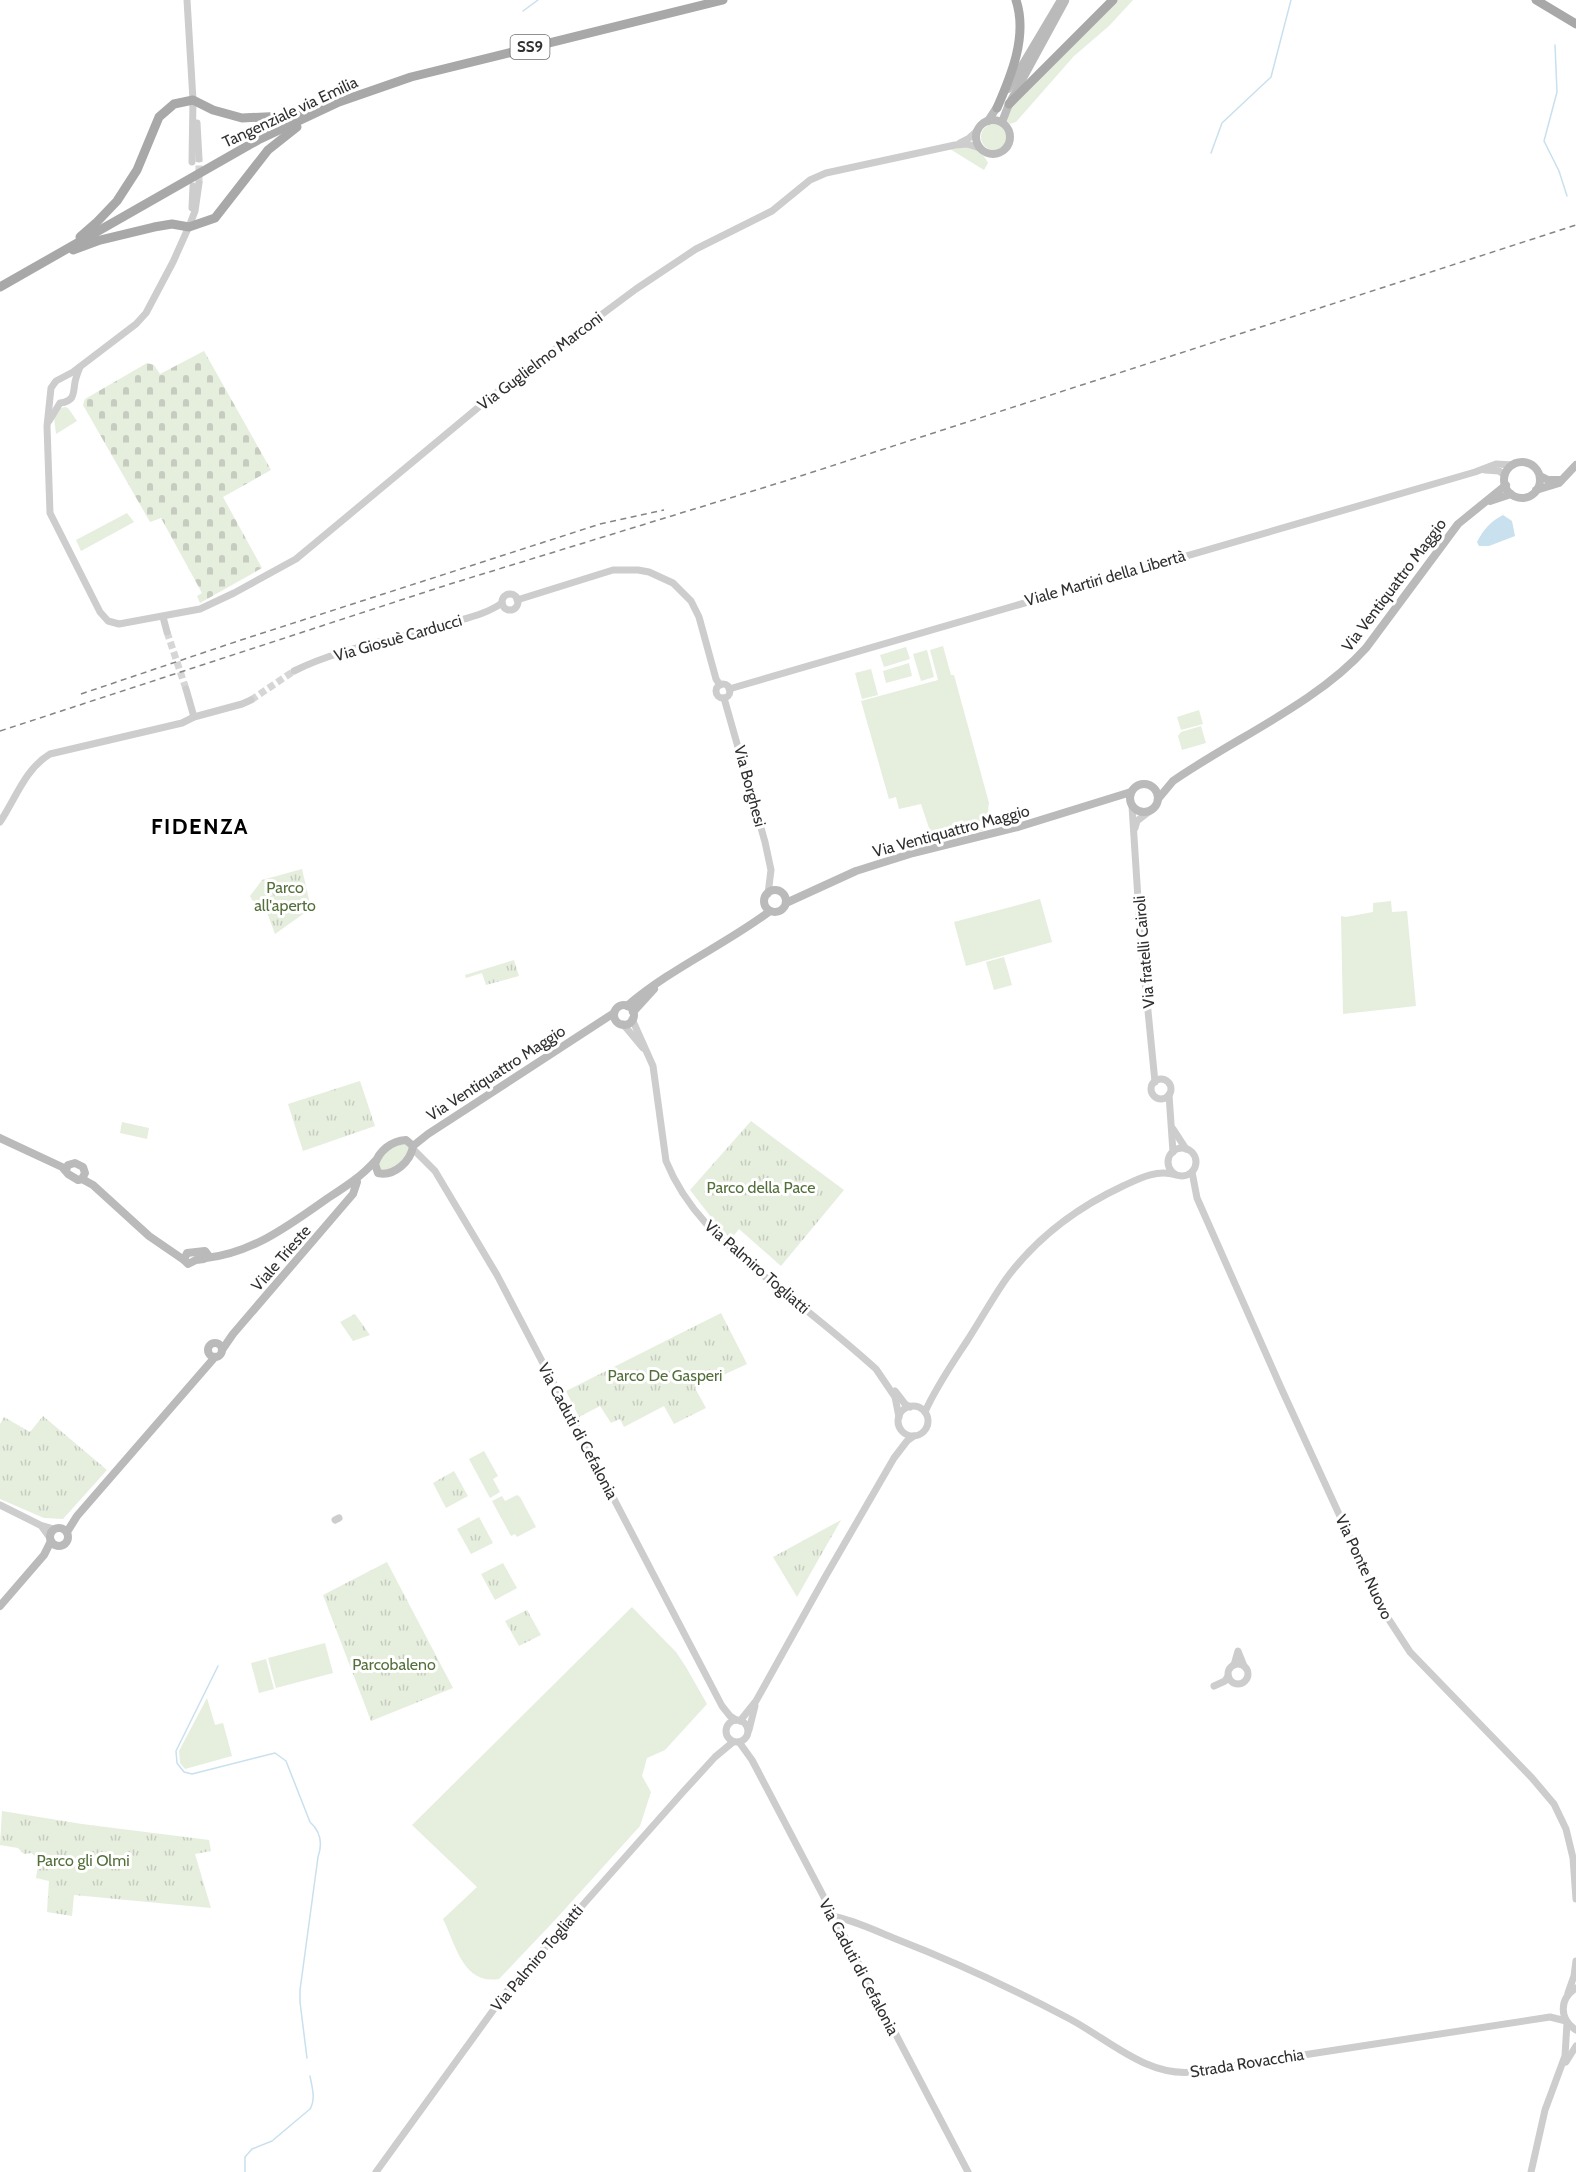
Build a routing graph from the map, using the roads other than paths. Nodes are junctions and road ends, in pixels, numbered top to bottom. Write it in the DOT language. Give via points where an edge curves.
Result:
graph roads {
  1 [pos="187,0"];
  2 [pos="723,0"];
  3 [pos="1016,0"];
  4 [pos="1061,0"];
  5 [pos="1066,0"];
  6 [pos="1113,0"];
  7 [pos="1536,0"];
  8 [pos="1576,24"];
  9 [pos="193,100"];
  10 [pos="339,102"];
  11 [pos="1009,104"];
  12 [pos="997,108"];
  13 [pos="988,121"];
  14 [pos="1002,122"];
  15 [pos="978,130"];
  16 [pos="955,145"];
  17 [pos="980,148"];
  18 [pos="196,160"];
  19 [pos="196,184"];
  20 [pos="189,225"];
  21 [pos="46,261"];
  22 [pos="0,287"];
  23 [pos="80,366"];
  24 [pos="63,379"];
  25 [pos="75,387"];
  26 [pos="51,392"];
  27 [pos="60,403"];
  28 [pos="47,426"];
  29 [pos="1513,465"];
  30 [pos="1576,465"];
  31 [pos="1482,470"];
  32 [pos="1505,475"];
  33 [pos="1540,476"];
  34 [pos="1561,480"];
  35 [pos="1506,485"];
  36 [pos="1536,490"];
  37 [pos="1512,494"];
  38 [pos="1485,503"];
  39 [pos="517,600"];
  40 [pos="502,603"];
  41 [pos="163,617"];
  42 [pos="167,632"];
  43 [pos="294,671"];
  44 [pos="720,685"];
  45 [pos="186,689"];
  46 [pos="729,689"];
  47 [pos="724,698"];
  48 [pos="251,700"];
  49 [pos="193,717"];
  50 [pos="1173,781"];
  51 [pos="1154,788"];
  52 [pos="1131,792"];
  53 [pos="1158,799"];
  54 [pos="1108,800"];
  55 [pos="1131,805"];
  56 [pos="1151,810"];
  57 [pos="1,820"];
  58 [pos="1134,837"];
  59 [pos="772,892"];
  60 [pos="785,899"];
  61 [pos="765,903"];
  62 [pos="770,911"];
  63 [pos="748,925"];
  64 [pos="631,1012"];
  65 [pos="614,1013"];
  66 [pos="622,1024"];
  67 [pos="579,1035"];
  68 [pos="649,1055"];
  69 [pos="1159,1081"];
  70 [pos="1169,1095"];
  71 [pos="1160,1099"];
  72 [pos="1172,1126"];
  73 [pos="428,1134"];
  74 [pos="0,1138"];
  75 [pos="406,1140"];
  76 [pos="413,1148"];
  77 [pos="1186,1149"];
  78 [pos="1173,1152"];
  79 [pos="375,1161"];
  80 [pos="407,1161"];
  81 [pos="1168,1161"];
  82 [pos="425,1162"];
  83 [pos="65,1167"];
  84 [pos="376,1170"];
  85 [pos="1192,1172"];
  86 [pos="1148,1175"];
  87 [pos="1178,1175"];
  88 [pos="86,1178"];
  89 [pos="357,1182"];
  90 [pos="347,1186"];
  91 [pos="1197,1198"];
  92 [pos="208,1350"];
  93 [pos="222,1350"];
  94 [pos="215,1357"];
  95 [pos="199,1374"];
  96 [pos="939,1385"];
  97 [pos="888,1386"];
  98 [pos="913,1407"];
  99 [pos="925,1412"];
  100 [pos="899,1417"];
  101 [pos="902,1430"];
  102 [pos="914,1436"];
  103 [pos="894,1458"];
  104 [pos="0,1505"];
  105 [pos="57,1536"];
  106 [pos="0,1606"];
  107 [pos="1234,1665"];
  108 [pos="1244,1666"];
  109 [pos="756,1701"];
  110 [pos="722,1706"];
  111 [pos="738,1720"];
  112 [pos="727,1730"];
  113 [pos="747,1734"];
  114 [pos="736,1742"];
  115 [pos="715,1757"];
  116 [pos="752,1760"];
  117 [pos="1576,1899"];
  118 [pos="832,1916"];
  119 [pos="1576,1961"];
  120 [pos="1576,1988"];
  121 [pos="1565,2000"];
  122 [pos="1550,2017"];
  123 [pos="1567,2022"];
  124 [pos="1576,2030"];
  125 [pos="1576,2046"];
  126 [pos="1560,2072"];
  127 [pos="376,2172"];
  128 [pos="968,2172"];
  129 [pos="1531,2172"];
  1 -- 9 [label="street"];
  2 -- 10 [label="main road, Tangenziale via Emilia / SS9" via="411,77"];
  3 -- 12 [label="main road" via="1020,10 1016,55"];
  4 -- 12 [label="main road"];
  5 -- 11 [label="main road"];
  6 -- 11 [label="main road"];
  7 -- 8 [label="main road"];
  9 -- 10 [label="main road" via="242,118 286,116"];
  9 -- 18 [label="street"];
  9 -- 21 [label="main road" via="174,104 163,113 137,170 117,201 90,228"];
  10 -- 20 [label="main road" via="292,130 268,150 218,216"];
  10 -- 21 [label="main road, Tangenziale via Emilia / SS9" via="258,140"];
  11 -- 14 [label="main road"];
  12 -- 13 [label="main road"];
  13 -- 14 [label="main road"];
  13 -- 15 [label="main road"];
  14 -- 17 [label="main road" via="1010,136 1006,148 992,154"];
  15 -- 16 [label="street, Via Guglielmo Marconi"];
  15 -- 17 [label="main road"];
  16 -- 17 [label="street, Via Guglielmo Marconi"];
  16 -- 41 [label="street, Via Guglielmo Marconi" via="826,173 810,180 772,211 696,249 595,320 492,396 296,559 209,606"];
  19 -- 20 [label="street"];
  20 -- 21 [label="main road" via="172,224 100,240"];
  20 -- 23 [label="street" via="142,318"];
  21 -- 22 [label="main road, Tangenziale via Emilia / SS9"];
  23 -- 24 [label="street"];
  23 -- 25 [label="street"];
  24 -- 25 [label="street"];
  24 -- 26 [label="street" via="53,384"];
  25 -- 27 [label="street" via="72,398"];
  26 -- 27 [label="street"];
  26 -- 28 [label="street, Via Guglielmo Marconi"];
  27 -- 28 [label="street"];
  28 -- 41 [label="street, Via Guglielmo Marconi" via="50,513 100,612 108,621 119,624"];
  29 -- 31 [label="street, Viale Martiri della Libertà" via="1496,464"];
  29 -- 32 [label="main road"];
  29 -- 33 [label="main road" via="1527,463"];
  30 -- 34 [label="main road"];
  31 -- 32 [label="street, Viale Martiri della Libertà"];
  31 -- 46 [label="street, Viale Martiri della Libertà"];
  32 -- 35 [label="main road"];
  33 -- 34 [label="main road"];
  33 -- 36 [label="main road"];
  34 -- 36 [label="main road"];
  35 -- 37 [label="main road"];
  35 -- 38 [label="main road, Via Ventiquattro Maggio"];
  36 -- 37 [label="main road" via="1526,497"];
  37 -- 38 [label="main road, Via Ventiquattro Maggio"];
  38 -- 50 [label="main road, Via Ventiquattro Maggio" via="1458,524 1353,662 1309,696"];
  39 -- 40 [label="street" via="507,595"];
  39 -- 40 [label="street" via="516,607 510,610 503,608"];
  39 -- 44 [label="street" via="613,570 649,572 673,583 691,601"];
  40 -- 43 [label="street, Via Giosuè Carducci" via="430,630"];
  41 -- 42 [label="street"];
  44 -- 46 [label="street"];
  44 -- 47 [label="street" via="716,692"];
  45 -- 49 [label="street"];
  46 -- 47 [label="street"];
  47 -- 59 [label="street, Via Borghesi" via="765,842"];
  48 -- 49 [label="street"];
  49 -- 57 [label="street" via="182,723 50,754 39,760 24,780"];
  50 -- 51 [label="main road, Via Ventiquattro Maggio"];
  50 -- 53 [label="main road, Via Ventiquattro Maggio"];
  51 -- 52 [label="main road, Via Ventiquattro Maggio" via="1142,784"];
  51 -- 53 [label="main road"];
  52 -- 54 [label="main road, Via Ventiquattro Maggio"];
  52 -- 55 [label="main road"];
  53 -- 56 [label="main road, Via Ventiquattro Maggio"];
  54 -- 55 [label="main road, Via Ventiquattro Maggio"];
  54 -- 60 [label="main road, Via Ventiquattro Maggio" via="913,853"];
  55 -- 56 [label="main road, Via Ventiquattro Maggio" via="1143,812"];
  55 -- 58 [label="street, Via fratelli Cairoli"];
  56 -- 58 [label="street" via="1137,821"];
  58 -- 69 [label="street, Via fratelli Cairoli" via="1154,1067"];
  59 -- 60 [label="main road"];
  59 -- 61 [label="main road, Via Ventiquattro Maggio"];
  60 -- 62 [label="main road, Via Ventiquattro Maggio" via="781,911"];
  61 -- 62 [label="main road"];
  61 -- 63 [label="main road, Via Ventiquattro Maggio"];
  62 -- 63 [label="main road, Via Ventiquattro Maggio"];
  63 -- 64 [label="main road, Via Ventiquattro Maggio" via="676,971"];
  64 -- 65 [label="main road, Via Ventiquattro Maggio" via="618,1007"];
  64 -- 66 [label="main road, Via Ventiquattro Maggio"];
  64 -- 68 [label="street, Via Palmiro Togliatti"];
  65 -- 66 [label="main road"];
  65 -- 67 [label="main road, Via Ventiquattro Maggio"];
  66 -- 67 [label="main road, Via Ventiquattro Maggio" via="608,1022"];
  66 -- 68 [label="street, Via Palmiro Togliatti"];
  67 -- 73 [label="main road, Via Ventiquattro Maggio"];
  68 -- 97 [label="street, Via Palmiro Togliatti" via="666,1161 693,1209 721,1240 867,1361"];
  69 -- 70 [label="street, Via Ponte Nuovo" via="1170,1085"];
  69 -- 71 [label="street, Via Ponte Nuovo" via="1152,1092"];
  70 -- 71 [label="street"];
  70 -- 72 [label="street, Via Ponte Nuovo"];
  71 -- 72 [label="street, Via Ponte Nuovo"];
  72 -- 77 [label="street, Via Ponte Nuovo"];
  72 -- 78 [label="street, Via Ponte Nuovo"];
  73 -- 75 [label="main road, Via Ventiquattro Maggio"];
  73 -- 76 [label="main road, Via Ventiquattro Maggio"];
  74 -- 83 [label="main road"];
  75 -- 76 [label="main road"];
  75 -- 79 [label="main road, Via Ventiquattro Maggio" via="389,1146"];
  76 -- 80 [label="main road, Via Ventiquattro Maggio"];
  76 -- 82 [label="street, Via Caduti di Cefalonia"];
  77 -- 78 [label="street"];
  77 -- 85 [label="street, Via Ponte Nuovo" via="1196,1159"];
  78 -- 81 [label="street"];
  79 -- 84 [label="main road"];
  79 -- 90 [label="main road, Via Ventiquattro Maggio"];
  80 -- 82 [label="street"];
  80 -- 84 [label="main road" via="391,1173"];
  81 -- 86 [label="street"];
  81 -- 87 [label="street, Via Ponte Nuovo" via="1170,1169"];
  82 -- 110 [label="street, Via Caduti di Cefalonia" via="447,1189 497,1275"];
  83 -- 88 [label="main road" via="73,1178"];
  83 -- 88 [label="main road" via="75,1163 83,1167"];
  84 -- 89 [label="main road"];
  85 -- 87 [label="street"];
  85 -- 91 [label="street, Via Ponte Nuovo"];
  86 -- 87 [label="street"];
  86 -- 96 [label="street" via="1083,1206 1035,1245 1005,1281"];
  87 -- 91 [label="street, Via Ponte Nuovo"];
  88 -- 90 [label="main road" via="149,1236 185,1257 205,1251 207,1256 241,1251"];
  89 -- 90 [label="main road"];
  89 -- 93 [label="main road, Viale Trieste" via="353,1194"];
  91 -- 117 [label="street, Via Ponte Nuovo" via="1384,1612 1410,1652 1554,1804 1566,1828 1573,1858"];
  92 -- 93 [label="main road" via="217,1342"];
  92 -- 94 [label="main road"];
  92 -- 95 [label="main road"];
  93 -- 94 [label="main road"];
  94 -- 95 [label="main road"];
  95 -- 105 [label="main road"];
  96 -- 98 [label="street" via="926,1400"];
  96 -- 99 [label="street"];
  97 -- 98 [label="street, Via Palmiro Togliatti" via="904,1404"];
  97 -- 100 [label="street, Via Palmiro Togliatti" via="898,1405"];
  98 -- 99 [label="street, Via Palmiro Togliatti"];
  98 -- 100 [label="street" via="903,1410"];
  99 -- 102 [label="street, Via Palmiro Togliatti" via="926,1429"];
  100 -- 101 [label="street, Via Palmiro Togliatti"];
  101 -- 102 [label="street"];
  101 -- 103 [label="street, Via Palmiro Togliatti"];
  102 -- 103 [label="street, Via Palmiro Togliatti"];
  103 -- 109 [label="street, Via Palmiro Togliatti"];
  104 -- 105 [label="street"];
  105 -- 106 [label="main road"];
  107 -- 108 [label="street"];
  107 -- 108 [label="street" via="1238,1651"];
  107 -- 108 [label="street" via="1229,1671 1230,1679 1239,1684 1246,1681 1248,1671"];
  109 -- 111 [label="street, Via Palmiro Togliatti"];
  109 -- 113 [label="street, Via Palmiro Togliatti"];
  110 -- 111 [label="street, Via Caduti di Cefalonia"];
  110 -- 112 [label="street, Via Caduti di Cefalonia"];
  111 -- 112 [label="street, Via Palmiro Togliatti"];
  111 -- 113 [label="street" via="746,1724"];
  112 -- 114 [label="street" via="729,1738"];
  112 -- 115 [label="street, Via Palmiro Togliatti"];
  113 -- 114 [label="street, Via Palmiro Togliatti"];
  113 -- 116 [label="street, Via Caduti di Cefalonia"];
  114 -- 115 [label="street, Via Palmiro Togliatti"];
  114 -- 116 [label="street, Via Caduti di Cefalonia"];
  115 -- 127 [label="street, Via Palmiro Togliatti" via="510,1986"];
  116 -- 118 [label="street, Via Caduti di Cefalonia"];
  118 -- 122 [label="street, Strada Rovacchia" via="980,1974 1068,2017 1141,2062 1172,2073"];
  118 -- 128 [label="street, Via Caduti di Cefalonia"];
  119 -- 121 [label="street" via="1573,1983"];
  120 -- 121 [label="street"];
  121 -- 122 [label="street"];
  121 -- 123 [label="street"];
  122 -- 123 [label="street, Strada Rovacchia"];
  123 -- 124 [label="street"];
  123 -- 126 [label="street"];
  125 -- 126 [label="street"];
  126 -- 129 [label="street" via="1545,2110"];
}
